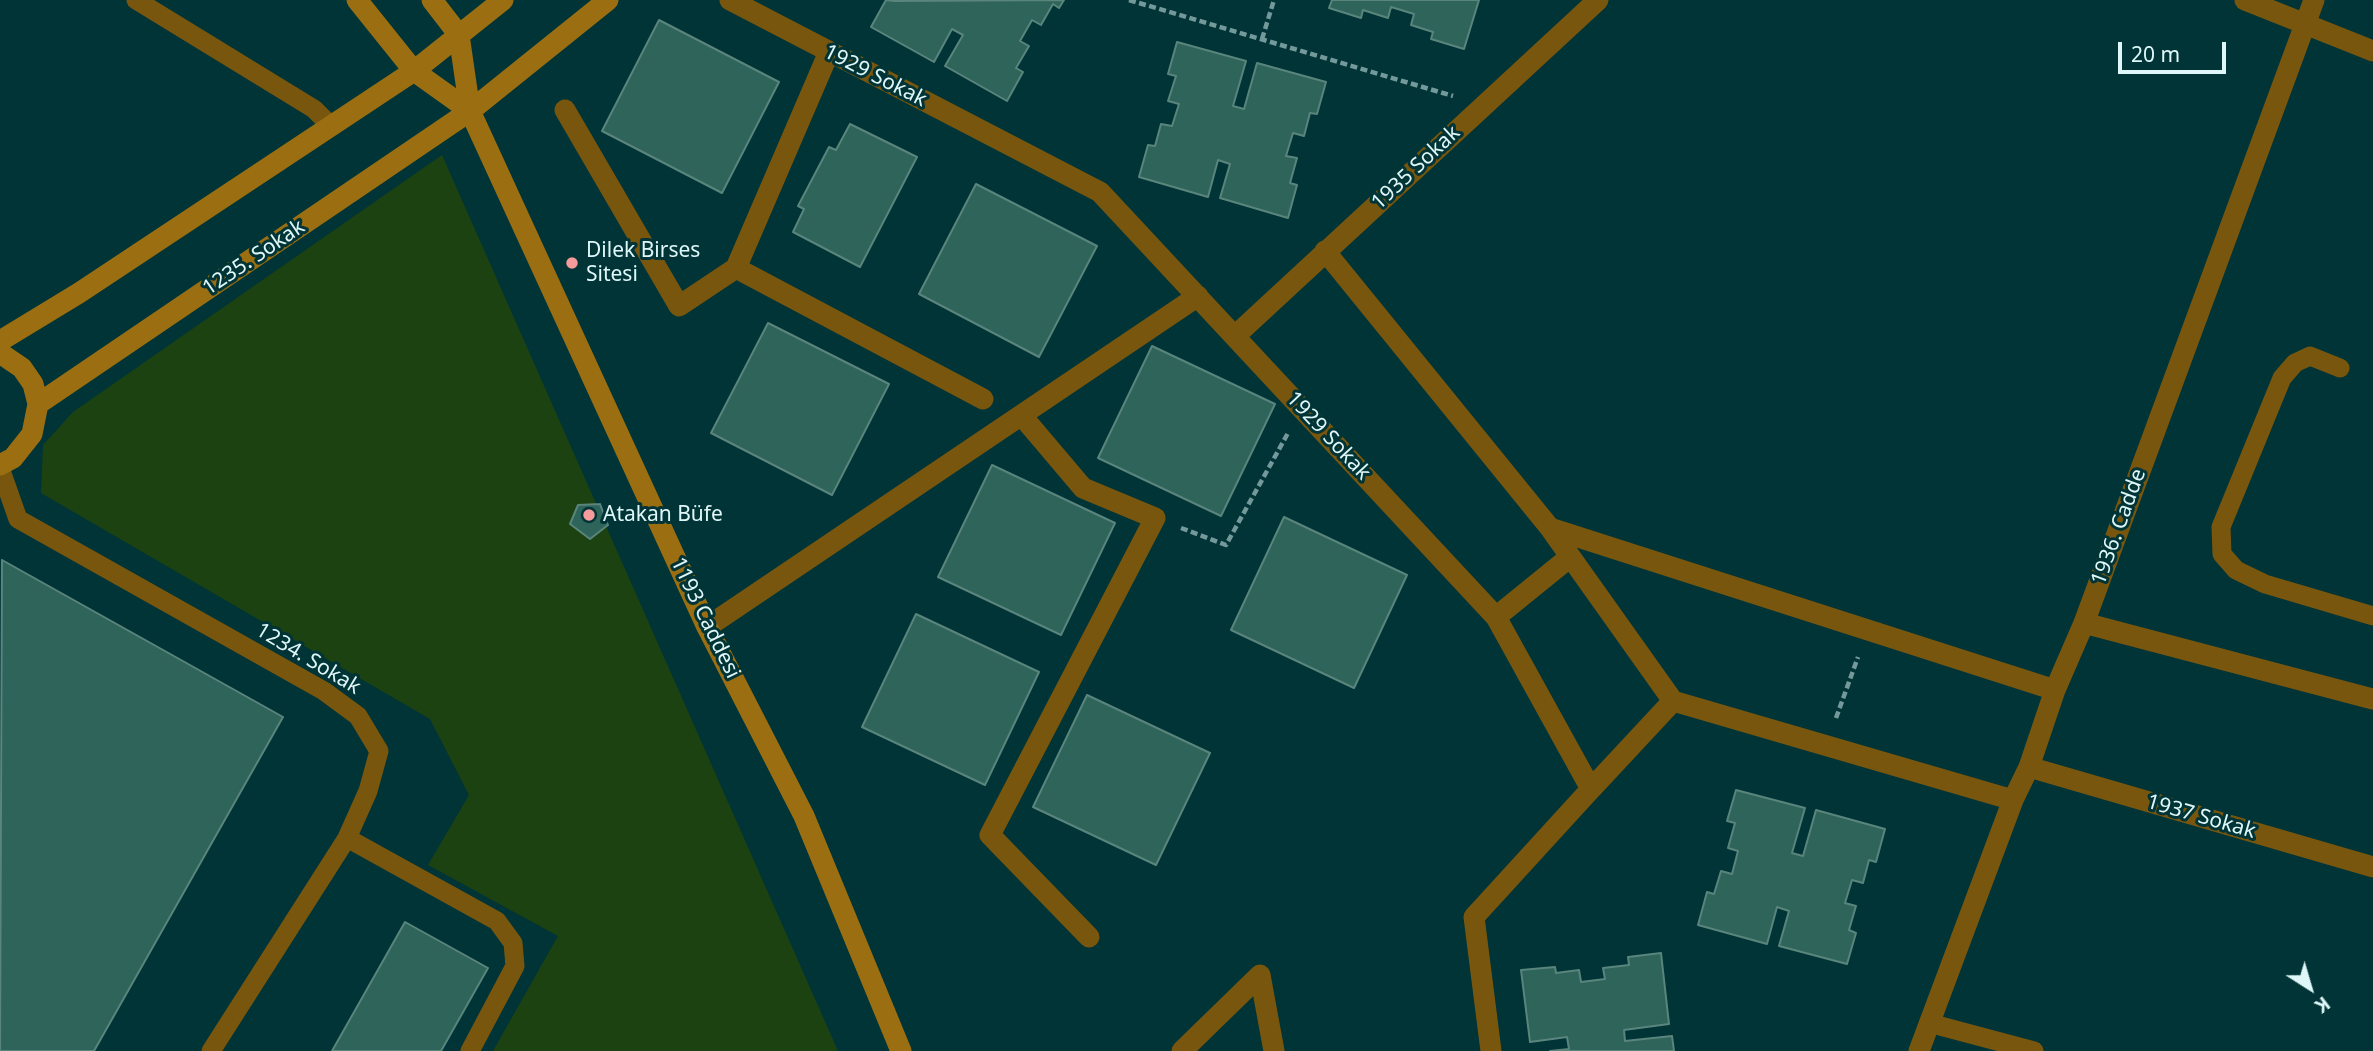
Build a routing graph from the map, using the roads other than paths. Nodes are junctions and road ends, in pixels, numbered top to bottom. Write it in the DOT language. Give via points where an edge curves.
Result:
graph roads {
  1 [pos="136,0"];
  2 [pos="357,0"];
  3 [pos="432,0"];
  4 [pos="503,0"];
  5 [pos="608,0"];
  6 [pos="730,0"];
  7 [pos="1598,0"];
  8 [pos="2245,0"];
  9 [pos="2314,0"];
  10 [pos="2305,24"];
  11 [pos="459,35"];
  12 [pos="2373,51"];
  13 [pos="829,52"];
  14 [pos="414,71"];
  15 [pos="565,110"];
  16 [pos="470,111"];
  17 [pos="331,126"];
  18 [pos="1325,251"];
  19 [pos="736,268"];
  20 [pos="1198,296"];
  21 [pos="1235,336"];
  22 [pos="0,341"];
  23 [pos="0,354"];
  24 [pos="2340,368"];
  25 [pos="983,399"];
  26 [pos="38,404"];
  27 [pos="1022,416"];
  28 [pos="0,467"];
  29 [pos="1550,528"];
  30 [pos="1570,557"];
  31 [pos="2373,615"];
  32 [pos="1496,617"];
  33 [pos="2084,623"];
  34 [pos="707,626"];
  35 [pos="2055,690"];
  36 [pos="2373,699"];
  37 [pos="1672,701"];
  38 [pos="2029,767"];
  39 [pos="1591,789"];
  40 [pos="2013,800"];
  41 [pos="347,838"];
  42 [pos="2373,867"];
  43 [pos="1089,937"];
  44 [pos="1929,1023"];
  45 [pos="211,1051"];
  46 [pos="470,1051"];
  47 [pos="901,1051"];
  48 [pos="1182,1051"];
  49 [pos="1275,1051"];
  50 [pos="1491,1051"];
  51 [pos="1919,1051"];
  52 [pos="2034,1051"];
  1 -- 17 [label="lane" via="314,109"];
  2 -- 14 [label="main road"];
  3 -- 11 [label="main road"];
  4 -- 11 [label="main road"];
  5 -- 16 [label="main road, 1235. Sokak"];
  6 -- 13 [label="street, 1929 Sokak"];
  7 -- 18 [label="street, 1935 Sokak"];
  8 -- 10 [label="street"];
  9 -- 10 [label="street, 1936. Cadde"];
  10 -- 12 [label="street"];
  10 -- 33 [label="street, 1936. Cadde"];
  11 -- 14 [label="main road"];
  11 -- 16 [label="main road"];
  13 -- 19 [label="street"];
  13 -- 20 [label="street, 1929 Sokak" via="1100,192"];
  14 -- 16 [label="main road"];
  14 -- 17 [label="main road"];
  15 -- 19 [label="street" via="678,306"];
  16 -- 26 [label="main road, 1235. Sokak"];
  16 -- 34 [label="main road, 1193 Caddesi"];
  17 -- 22 [label="main road"];
  18 -- 21 [label="street, 1935 Sokak"];
  18 -- 29 [label="street"];
  19 -- 25 [label="street"];
  20 -- 21 [label="street, 1929 Sokak"];
  20 -- 27 [label="street"];
  21 -- 32 [label="street, 1929 Sokak"];
  23 -- 26 [label="main road" via="22,368 33,384"];
  24 -- 31 [label="lane" via="2310,356 2295,363 2282,378 2221,527 2222,554 2236,570 2264,584"];
  26 -- 28 [label="main road" via="32,434"];
  27 -- 34 [label="street"];
  27 -- 43 [label="street" via="1083,488 1155,518 990,835"];
  28 -- 41 [label="lane, 1234. Sokak" via="18,519 324,691 358,716 379,751"];
  29 -- 30 [label="street"];
  29 -- 35 [label="street"];
  30 -- 32 [label="street"];
  30 -- 37 [label="street"];
  32 -- 39 [label="street, 1929 Sokak"];
  33 -- 35 [label="street, 1936. Cadde"];
  33 -- 36 [label="street"];
  34 -- 47 [label="main road, 1193 Caddesi" via="804,816"];
  35 -- 38 [label="street, 1936. Cadde"];
  37 -- 39 [label="street"];
  37 -- 40 [label="street"];
  38 -- 40 [label="street, 1936. Cadde"];
  38 -- 42 [label="street, 1937 Sokak"];
  39 -- 50 [label="street" via="1474,917"];
  40 -- 44 [label="street, 1936. Cadde"];
  41 -- 45 [label="lane, 1234. Sokak"];
  41 -- 46 [label="lane" via="496,921 513,943 515,966"];
  44 -- 51 [label="street, 1936. Cadde"];
  44 -- 52 [label="lane"];
  48 -- 49 [label="street" via="1260,975"];
}
